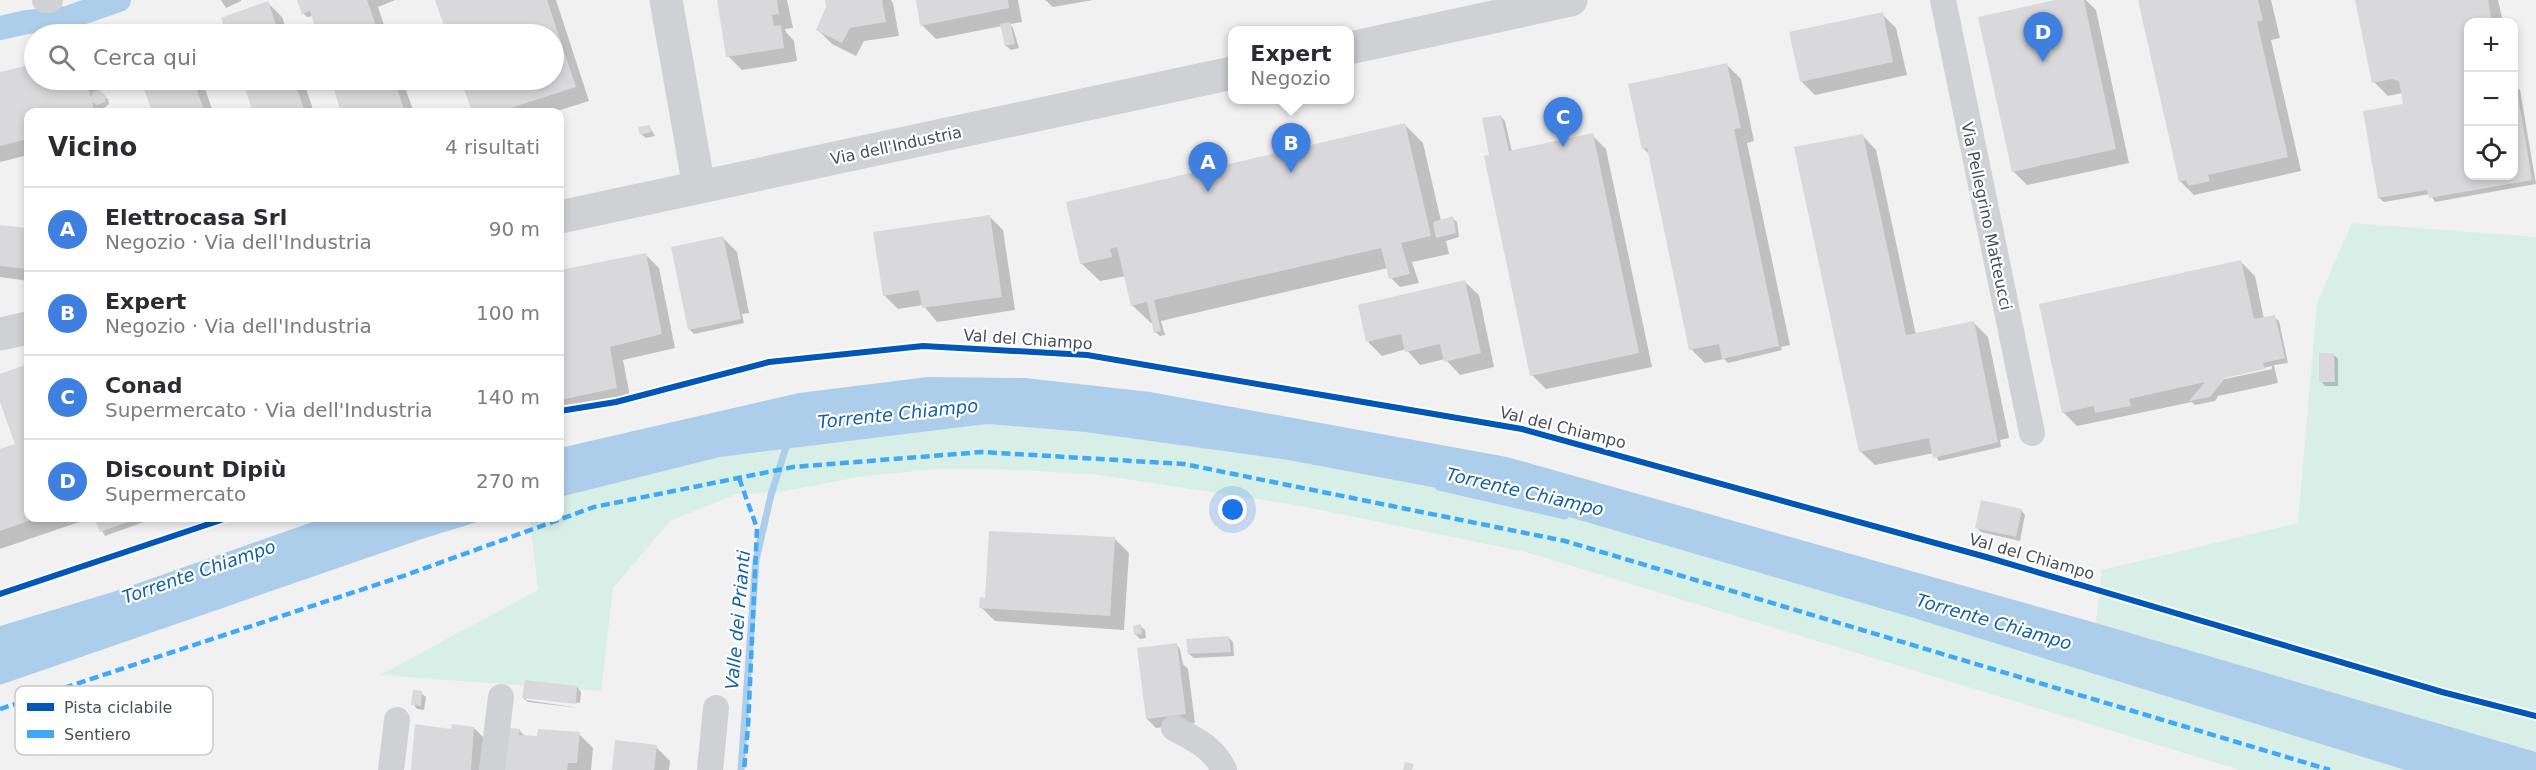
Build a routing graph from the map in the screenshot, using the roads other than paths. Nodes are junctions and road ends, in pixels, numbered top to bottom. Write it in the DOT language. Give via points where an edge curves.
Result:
graph roads {
  1 [pos="666,0"];
  2 [pos="1571,0"];
  3 [pos="1943,0"];
  4 [pos="1354,47"];
  5 [pos="1228,74"];
  6 [pos="699,188"];
  7 [pos="564,216"];
  8 [pos="24,329"];
  9 [pos="0,334"];
  10 [pos="2032,433"];
  11 [pos="501,697"];
  12 [pos="716,708"];
  13 [pos="397,720"];
  14 [pos="1174,728"];
  15 [pos="391,770"];
  16 [pos="492,770"];
  17 [pos="710,770"];
  18 [pos="1224,770"];
  1 -- 6 [label="street"];
  2 -- 4 [label="main road"];
  3 -- 10 [label="street, Via Pellegrino Matteucci"];
  5 -- 6 [label="main road, Via dell'Industria"];
  6 -- 7 [label="main road, Via dell'Industria"];
  8 -- 9 [label="main road"];
  11 -- 16 [label="street"];
  12 -- 17 [label="street"];
  13 -- 15 [label="street"];
  14 -- 18 [label="street" via="1200,741 1220,760"];
}
